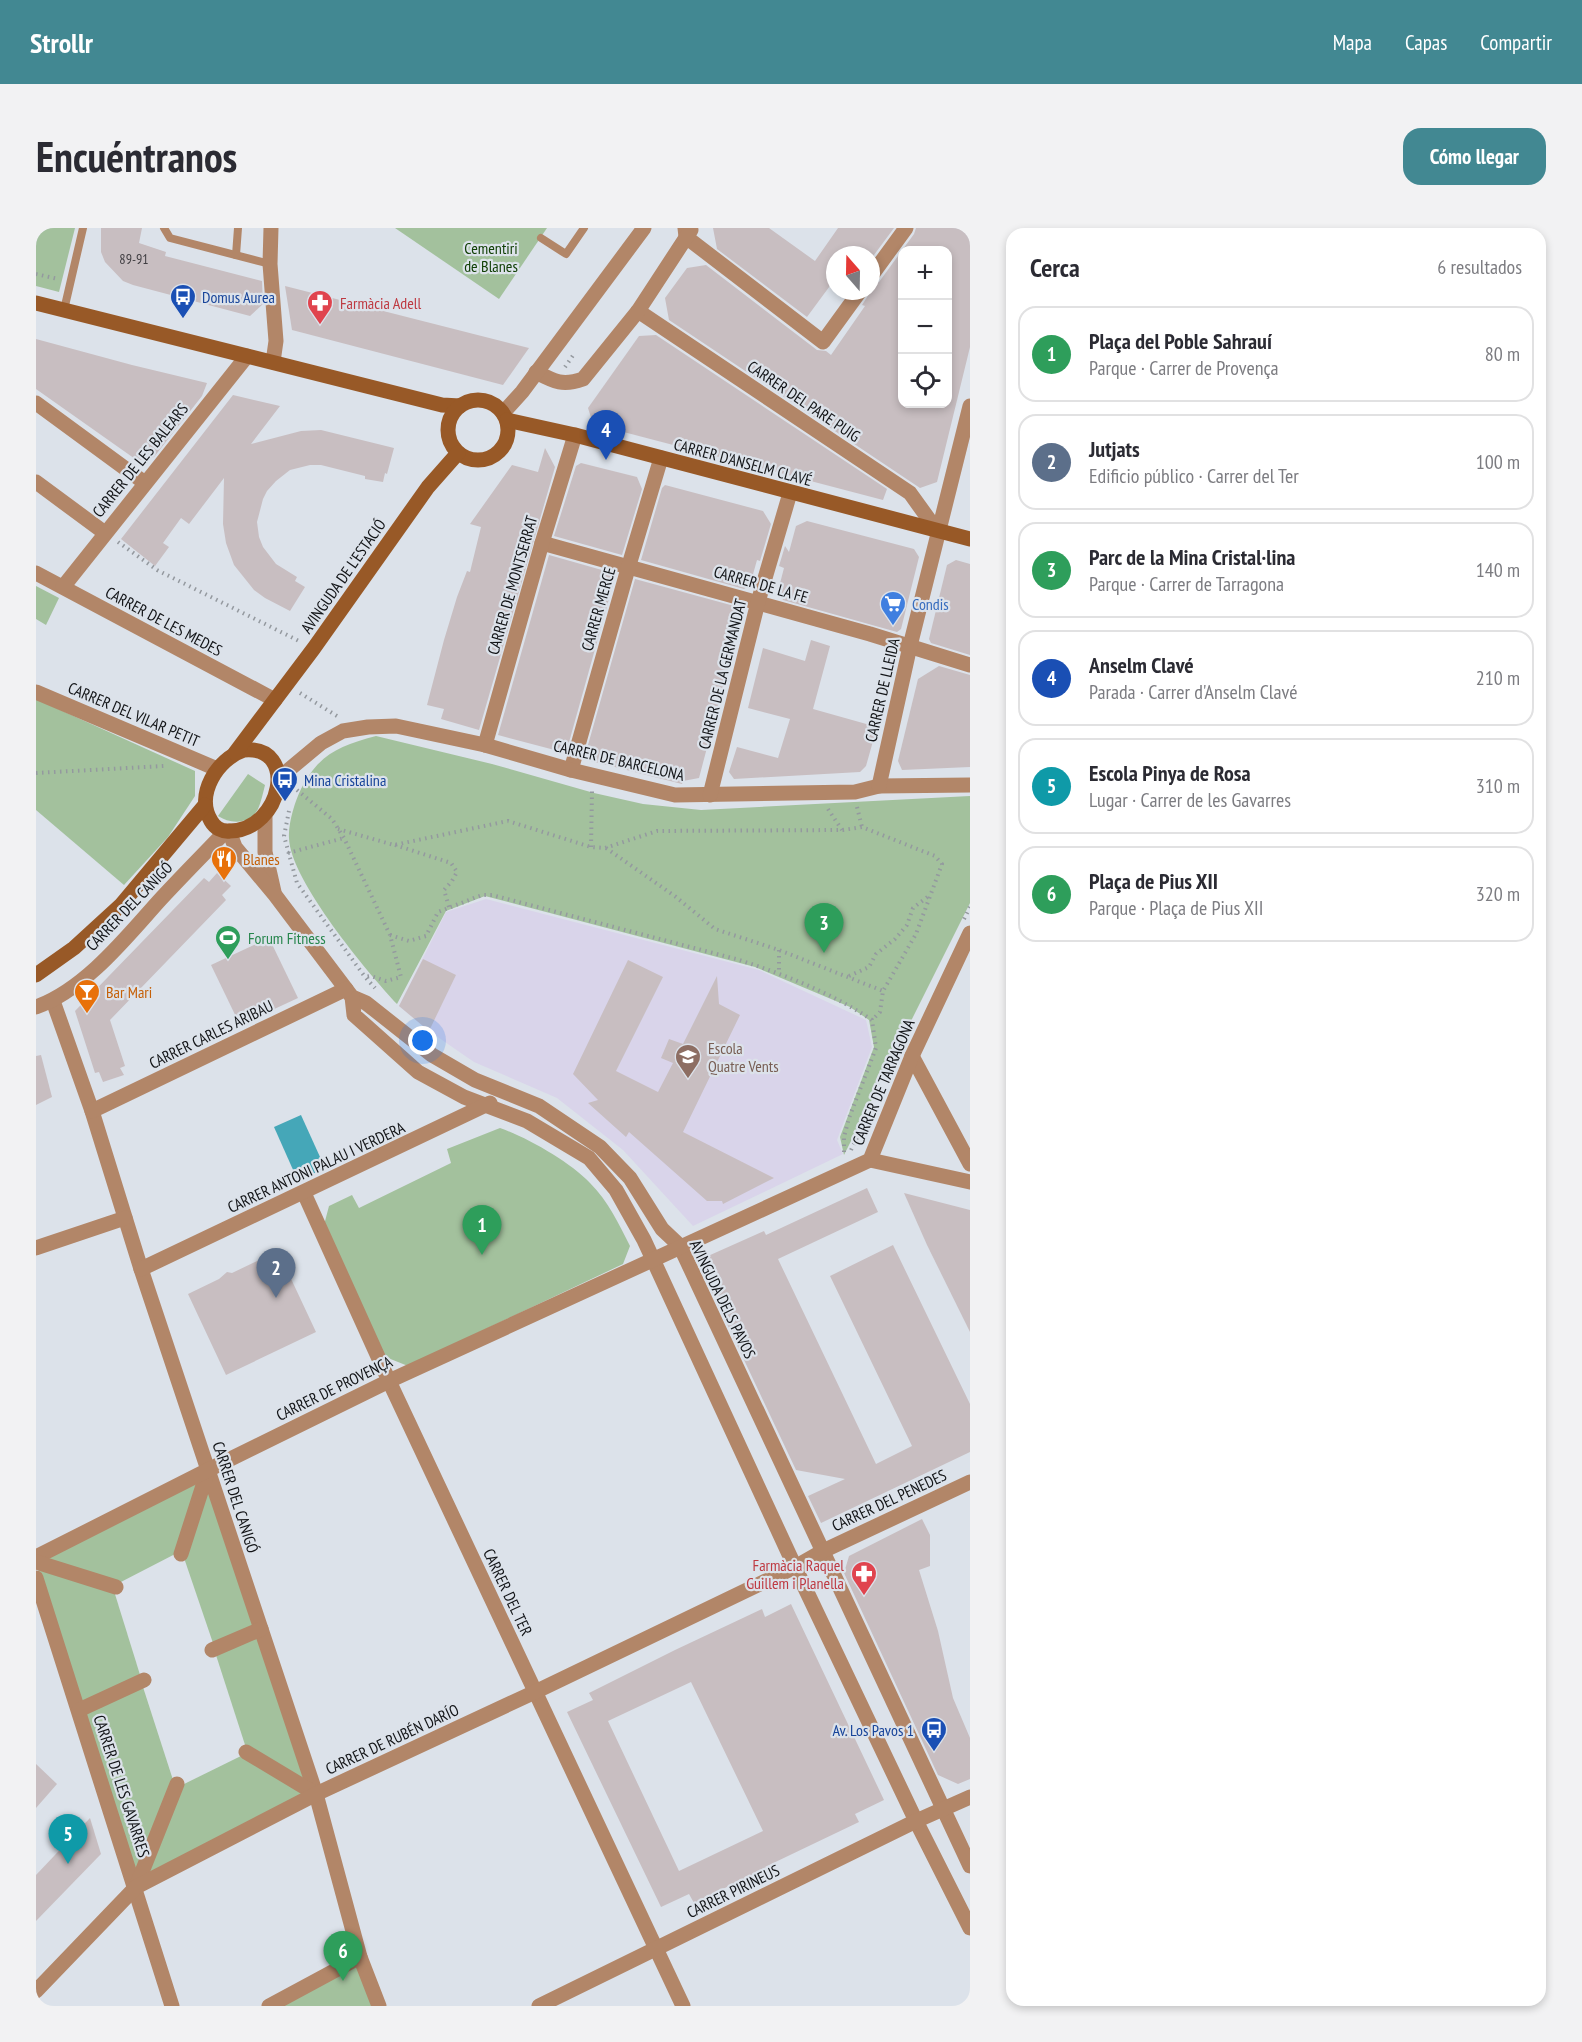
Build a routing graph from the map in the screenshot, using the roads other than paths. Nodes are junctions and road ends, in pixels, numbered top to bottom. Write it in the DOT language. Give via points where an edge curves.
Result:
graph roads {
  1 [pos="83,228"];
  2 [pos="164,228"];
  3 [pos="238,228"];
  4 [pos="271,228"];
  5 [pos="584,228"];
  6 [pos="644,228"];
  7 [pos="906,228"];
  8 [pos="688,231"];
  9 [pos="541,238"];
  10 [pos="236,255"];
  11 [pos="270,264"];
  12 [pos="880,264"];
  13 [pos="853,300"];
  14 [pos="36,303"];
  15 [pos="64,310"];
  16 [pos="638,311"];
  17 [pos="247,356"];
  18 [pos="273,362"];
  19 [pos="536,372"];
  20 [pos="36,403"];
  21 [pos="442,405"];
  22 [pos="460,406"];
  23 [pos="970,406"];
  24 [pos="505,416"];
  25 [pos="449,421"];
  26 [pos="575,435"];
  27 [pos="458,453"];
  28 [pos="661,459"];
  29 [pos="36,482"];
  30 [pos="145,483"];
  31 [pos="790,493"];
  32 [pos="938,532"];
  33 [pos="105,533"];
  34 [pos="970,539"];
  35 [pos="542,543"];
  36 [pos="629,565"];
  37 [pos="36,573"];
  38 [pos="63,587"];
  39 [pos="758,602"];
  40 [pos="910,646"];
  41 [pos="970,665"];
  42 [pos="36,692"];
  43 [pos="275,700"];
  44 [pos="260,722"];
  45 [pos="485,745"];
  46 [pos="235,753"];
  47 [pos="269,758"];
  48 [pos="217,769"];
  49 [pos="571,770"];
  50 [pos="279,778"];
  51 [pos="970,785"];
  52 [pos="879,786"];
  53 [pos="710,795"];
  54 [pos="205,805"];
  55 [pos="266,814"];
  56 [pos="227,831"];
  57 [pos="275,895"];
  58 [pos="970,933"];
  59 [pos="36,975"];
  60 [pos="349,993"];
  61 [pos="53,1001"];
  62 [pos="36,1007"];
  63 [pos="912,1056"];
  64 [pos="502,1092"];
  65 [pos="487,1106"];
  66 [pos="92,1111"];
  67 [pos="870,1160"];
  68 [pos="970,1164"];
  69 [pos="970,1182"];
  70 [pos="304,1193"];
  71 [pos="125,1218"];
  72 [pos="680,1246"];
  73 [pos="36,1248"];
  74 [pos="652,1260"];
  75 [pos="141,1269"];
  76 [pos="389,1381"];
  77 [pos="208,1470"];
  78 [pos="970,1482"];
  79 [pos="823,1551"];
  80 [pos="181,1554"];
  81 [pos="36,1557"];
  82 [pos="36,1562"];
  83 [pos="795,1567"];
  84 [pos="36,1578"];
  85 [pos="116,1587"];
  86 [pos="261,1629"];
  87 [pos="212,1650"];
  88 [pos="144,1680"];
  89 [pos="535,1692"];
  90 [pos="79,1710"];
  91 [pos="246,1752"];
  92 [pos="177,1784"];
  93 [pos="315,1794"];
  94 [pos="970,1797"];
  95 [pos="944,1809"];
  96 [pos="916,1821"];
  97 [pos="970,1866"];
  98 [pos="136,1887"];
  99 [pos="970,1928"];
  100 [pos="656,1948"];
  101 [pos="360,1957"];
  102 [pos="36,1991"];
  103 [pos="172,2006"];
  104 [pos="269,2006"];
  105 [pos="379,2006"];
  106 [pos="539,2006"];
  107 [pos="683,2006"];
  1 -- 15 [label="lane"];
  2 -- 10 [label="lane" via="170,238"];
  3 -- 10 [label="lane"];
  4 -- 11 [label="street"];
  5 -- 9 [label="lane" via="566,254"];
  6 -- 19 [label="street"];
  7 -- 12 [label="street"];
  8 -- 13 [label="street" via="823,342"];
  8 -- 16 [label="street"];
  10 -- 11 [label="lane"];
  11 -- 18 [label="street" via="276,341"];
  14 -- 15 [label="street, CARRER D'ANSELM CLAVÉ"];
  15 -- 17 [label="street, CARRER D'ANSELM CLAVÉ"];
  16 -- 19 [label="street" via="583,379 554,382"];
  16 -- 32 [label="street, CARRER DEL PARE PUIG" via="910,493"];
  17 -- 18 [label="street, CARRER D'ANSELM CLAVÉ"];
  17 -- 30 [label="street, CARRER DE LES BALEARS"];
  18 -- 21 [label="street, CARRER D'ANSELM CLAVÉ"];
  19 -- 24 [label="street"];
  20 -- 30 [label="street"];
  21 -- 22 [label="street, CARRER D'ANSELM CLAVÉ"];
  21 -- 25 [label="street"];
  22 -- 24 [label="street, CARRER D'ANSELM CLAVÉ" via="487,401"];
  22 -- 25 [label="street"];
  23 -- 32 [label="street, CARRER DE LLEIDA"];
  24 -- 26 [label="street, CARRER D'ANSELM CLAVÉ"];
  24 -- 27 [label="street" via="508,434 503,447 493,456 479,460"];
  25 -- 27 [label="street" via="450,442"];
  26 -- 28 [label="street, CARRER D'ANSELM CLAVÉ"];
  26 -- 35 [label="street, CARRER DE MONTSERRAT"];
  27 -- 43 [label="street, AVINGUDA DE L'ESTACIÓ" via="428,487"];
  28 -- 31 [label="street, CARRER D'ANSELM CLAVÉ"];
  28 -- 36 [label="street, CARRER MERCE"];
  29 -- 33 [label="street"];
  30 -- 33 [label="street, CARRER DE LES BALEARS"];
  31 -- 32 [label="street, CARRER D'ANSELM CLAVÉ"];
  31 -- 39 [label="street, CARRER DE LA GERMANDAT"];
  32 -- 34 [label="street, CARRER D'ANSELM CLAVÉ"];
  32 -- 40 [label="street, CARRER DE LLEIDA"];
  33 -- 38 [label="street, CARRER DE LES BALEARS"];
  35 -- 36 [label="street, CARRER DE LA FE"];
  35 -- 45 [label="street, CARRER DE MONTSERRAT"];
  36 -- 39 [label="street, CARRER DE LA FE"];
  36 -- 49 [label="street, CARRER MERCE"];
  37 -- 38 [label="street, CARRER DE LES MEDES"];
  38 -- 43 [label="street, CARRER DE LES MEDES"];
  39 -- 40 [label="street, CARRER DE LA FE"];
  39 -- 53 [label="street, CARRER DE LA GERMANDAT"];
  40 -- 41 [label="street, CARRER DE LA FE"];
  40 -- 52 [label="street, CARRER DE LLEIDA"];
  42 -- 48 [label="street, CARRER DEL VILAR PETIT"];
  43 -- 44 [label="street, AVINGUDA DE L'ESTACIÓ"];
  44 -- 46 [label="street, AVINGUDA DE L'ESTACIÓ"];
  44 -- 47 [label="street"];
  45 -- 49 [label="street, CARRER DE BARCELONA"];
  45 -- 50 [label="street, CARRER DE BARCELONA" via="396,726 343,731 321,743"];
  46 -- 47 [label="street" via="253,750"];
  46 -- 48 [label="street"];
  47 -- 50 [label="street"];
  48 -- 54 [label="street" via="207,788"];
  49 -- 53 [label="street, CARRER DE BARCELONA" via="675,795"];
  50 -- 55 [label="street" via="274,803"];
  51 -- 52 [label="street, CARRER DE BARCELONA"];
  52 -- 53 [label="street, CARRER DE BARCELONA" via="855,792"];
  54 -- 56 [label="street" via="213,825"];
  54 -- 59 [label="street" via="121,905 74,948"];
  55 -- 56 [label="street" via="255,824"];
  55 -- 57 [label="street, AVINGUDA DELS PAVOS" via="265,852"];
  56 -- 57 [label="street, AVINGUDA DELS PAVOS" via="235,848"];
  56 -- 61 [label="street, CARRER DEL CANIGÓ" via="87,976"];
  57 -- 60 [label="street, AVINGUDA DELS PAVOS"];
  58 -- 63 [label="street, CARRER DE TARRAGONA"];
  60 -- 64 [label="street, AVINGUDA DELS PAVOS" via="432,1055"];
  60 -- 65 [label="street, AVINGUDA DELS PAVOS" via="354,1016 418,1072"];
  60 -- 66 [label="street, CARRER CARLES ARIBAU"];
  61 -- 62 [label="street, CARRER DEL CANIGÓ"];
  61 -- 66 [label="street, CARRER DEL CANIGÓ"];
  63 -- 67 [label="street, CARRER DE TARRAGONA"];
  63 -- 68 [label="street"];
  64 -- 65 [label="street, CARRER ANTONI PALAU I VERDERA"];
  64 -- 72 [label="street, AVINGUDA DELS PAVOS" via="539,1106 600,1148 630,1178 662,1229"];
  65 -- 70 [label="street, CARRER ANTONI PALAU I VERDERA"];
  65 -- 74 [label="street, AVINGUDA DELS PAVOS" via="527,1121 590,1158 616,1190"];
  66 -- 71 [label="street, CARRER DEL CANIGÓ"];
  67 -- 69 [label="street"];
  67 -- 72 [label="street, CARRER DE TARRAGONA"];
  70 -- 75 [label="street, CARRER ANTONI PALAU I VERDERA"];
  70 -- 76 [label="street, CARRER DEL TER"];
  71 -- 73 [label="street"];
  71 -- 75 [label="street, CARRER DEL CANIGÓ"];
  72 -- 74 [label="street, CARRER DE TARRAGONA"];
  72 -- 79 [label="street, AVINGUDA DELS PAVOS"];
  74 -- 76 [label="street, CARRER DE PROVENÇA"];
  74 -- 83 [label="street, AVINGUDA DELS PAVOS"];
  75 -- 77 [label="street, CARRER DEL CANIGÓ"];
  76 -- 77 [label="street, CARRER DE PROVENÇA"];
  76 -- 89 [label="street, CARRER DEL TER"];
  77 -- 80 [label="street"];
  77 -- 81 [label="street, CARRER DE PROVENÇA"];
  77 -- 86 [label="street, CARRER DEL CANIGÓ"];
  78 -- 79 [label="street, CARRER DEL PENEDES"];
  79 -- 83 [label="street"];
  79 -- 95 [label="street, AVINGUDA DELS PAVOS"];
  82 -- 85 [label="street"];
  83 -- 89 [label="street, CARRER DE RUBÉN DARÍO"];
  83 -- 96 [label="street, AVINGUDA DELS PAVOS"];
  84 -- 90 [label="street, CARRER DE LES GAVARRES"];
  86 -- 87 [label="street"];
  86 -- 93 [label="street, CARRER DEL CANIGÓ"];
  88 -- 90 [label="street"];
  89 -- 93 [label="street, CARRER DE RUBÉN DARÍO"];
  89 -- 100 [label="street, CARRER DEL TER"];
  90 -- 98 [label="street, CARRER DE LES GAVARRES"];
  91 -- 93 [label="street"];
  92 -- 98 [label="street"];
  93 -- 98 [label="street, CARRER DE RUBÉN DARÍO"];
  93 -- 101 [label="street, CARRER DEL CANIGÓ"];
  94 -- 95 [label="street, CARRER PIRINEUS"];
  95 -- 96 [label="street, CARRER PIRINEUS"];
  95 -- 97 [label="street, AVINGUDA DELS PAVOS"];
  96 -- 99 [label="street, AVINGUDA DELS PAVOS"];
  96 -- 100 [label="street, CARRER PIRINEUS"];
  98 -- 102 [label="street, CARRER DE RUBÉN DARÍO"];
  98 -- 103 [label="street, CARRER DE LES GAVARRES"];
  100 -- 106 [label="street, CARRER PIRINEUS"];
  100 -- 107 [label="street, CARRER DEL TER"];
  101 -- 104 [label="street"];
  101 -- 105 [label="street, CARRER DEL CANIGÓ"];
}
